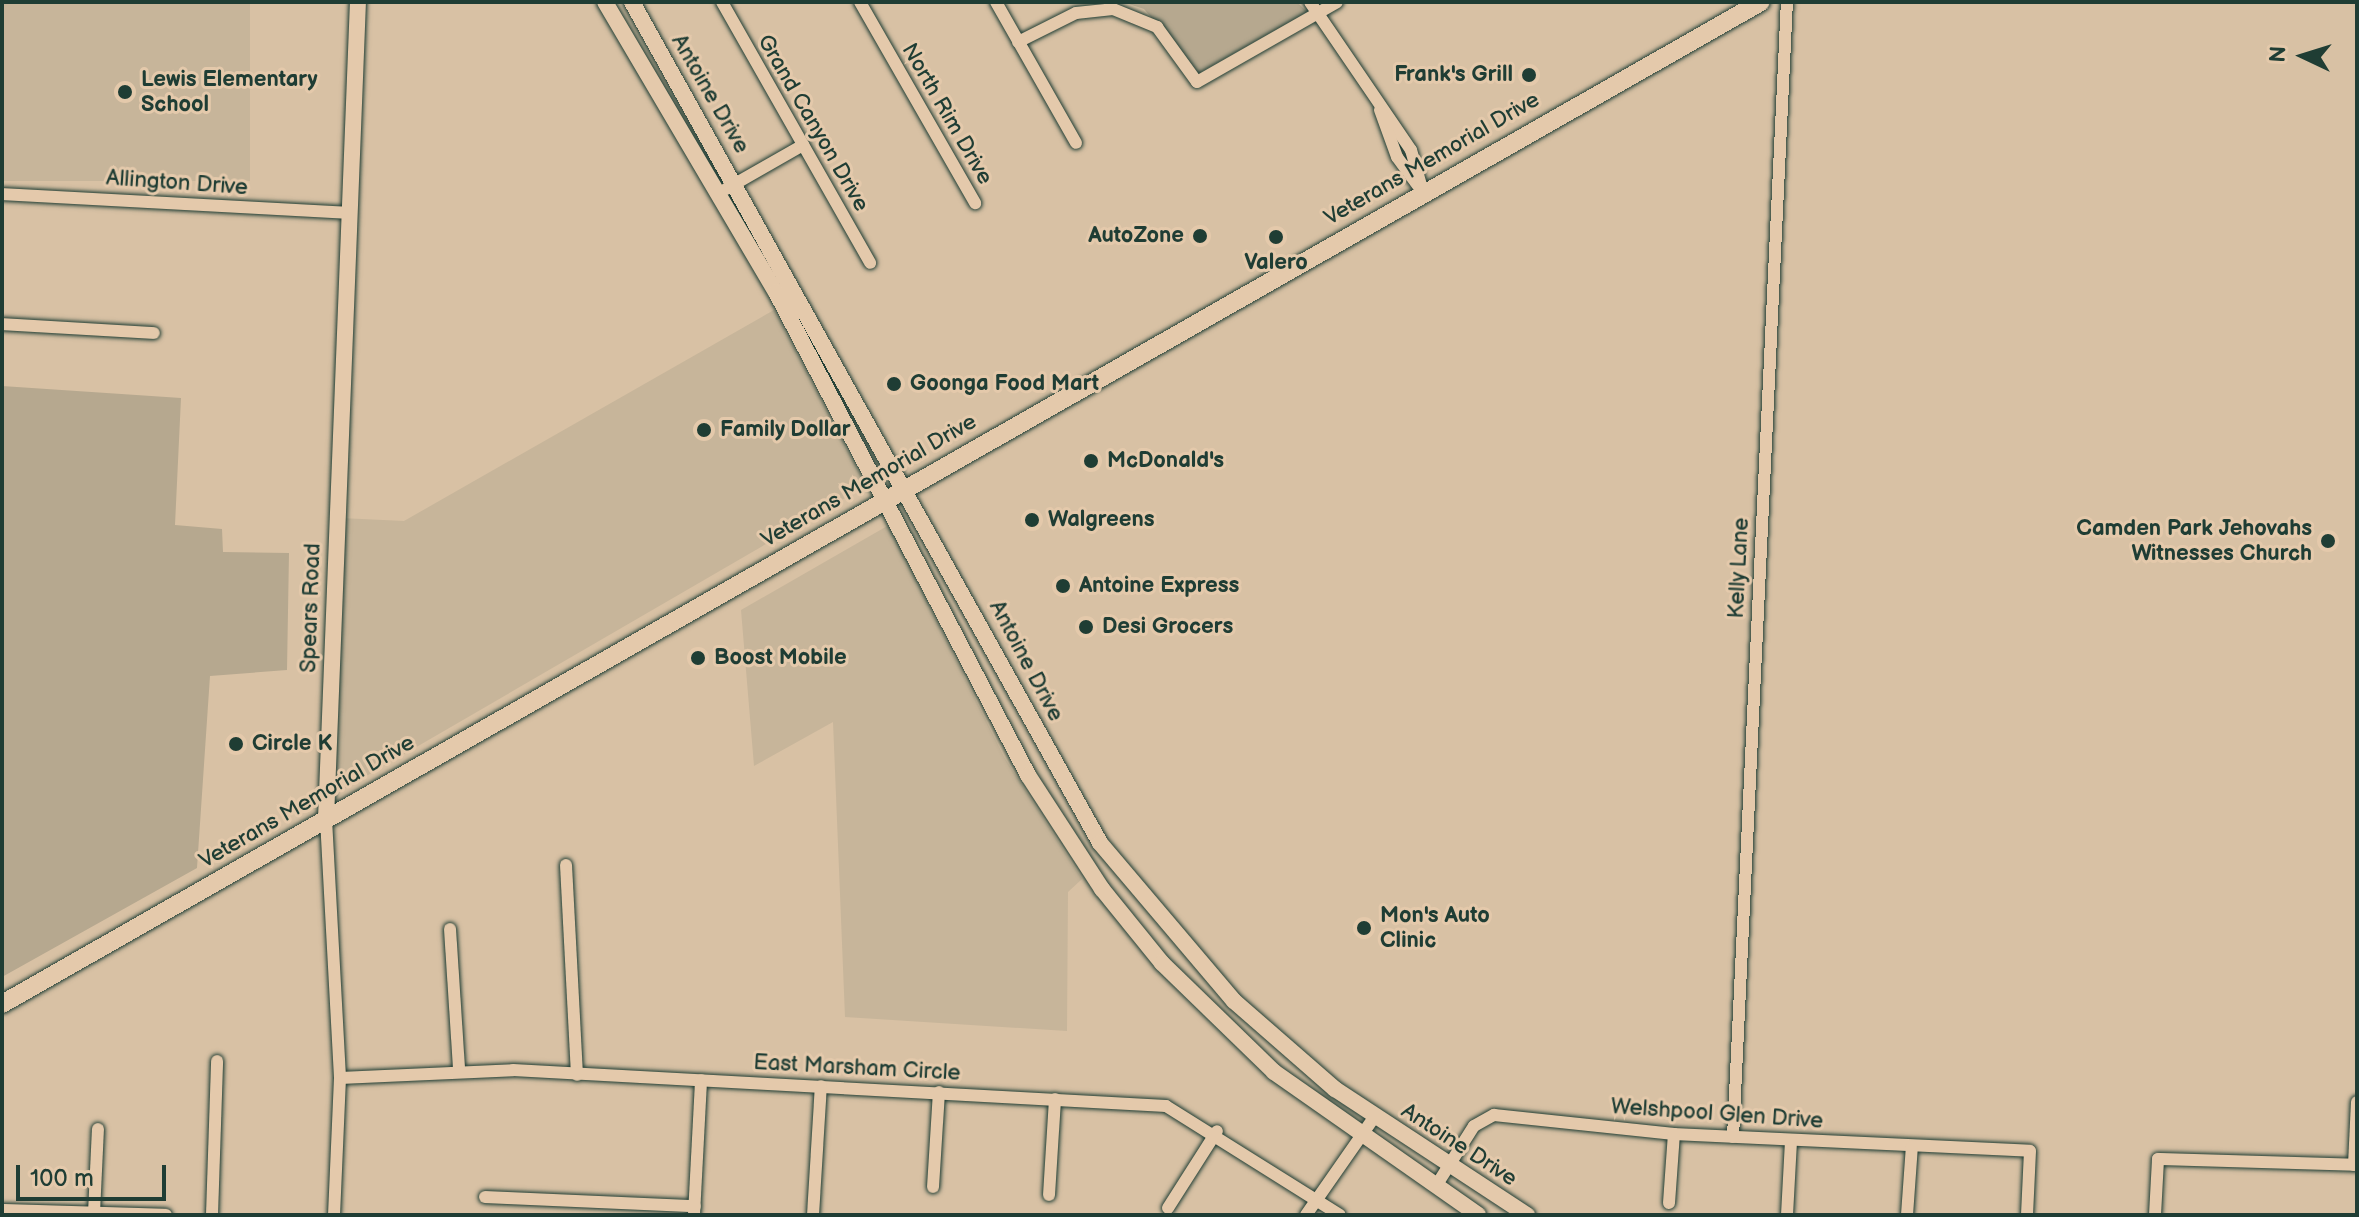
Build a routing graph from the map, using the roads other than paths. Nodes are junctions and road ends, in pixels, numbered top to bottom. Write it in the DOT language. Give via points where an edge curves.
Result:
graph roads {
  1 [pos="358,2"];
  2 [pos="605,2"];
  3 [pos="632,2"];
  4 [pos="722,2"];
  5 [pos="860,2"];
  6 [pos="996,2"];
  7 [pos="1337,2"];
  8 [pos="1761,2"];
  9 [pos="1787,2"];
  10 [pos="1314,7"];
  11 [pos="1018,42"];
  12 [pos="1076,143"];
  13 [pos="803,145"];
  14 [pos="736,184"];
  15 [pos="1423,192"];
  16 [pos="2,194"];
  17 [pos="716,196"];
  18 [pos="975,203"];
  19 [pos="349,213"];
  20 [pos="870,263"];
  21 [pos="804,305"];
  22 [pos="788,314"];
  23 [pos="2,324"];
  24 [pos="154,333"];
  25 [pos="906,489"];
  26 [pos="887,500"];
  27 [pos="326,819"];
  28 [pos="566,865"];
  29 [pos="450,929"];
  30 [pos="2,1004"];
  31 [pos="217,1061"];
  32 [pos="459,1070"];
  33 [pos="577,1075"];
  34 [pos="340,1078"];
  35 [pos="701,1080"];
  36 [pos="821,1086"];
  37 [pos="939,1092"];
  38 [pos="1055,1099"];
  39 [pos="2357,1102"];
  40 [pos="1375,1116"];
  41 [pos="98,1129"];
  42 [pos="1217,1131"];
  43 [pos="1674,1134"];
  44 [pos="1361,1136"];
  45 [pos="1733,1137"];
  46 [pos="1791,1140"];
  47 [pos="1912,1146"];
  48 [pos="2355,1165"];
  49 [pos="1448,1166"];
  50 [pos="1436,1186"];
  51 [pos="933,1187"];
  52 [pos="1049,1195"];
  53 [pos="485,1197"];
  54 [pos="1316,1198"];
  55 [pos="1669,1203"];
  56 [pos="1168,1208"];
  57 [pos="2,1210"];
  58 [pos="694,1210"];
  59 [pos="94,1213"];
  60 [pos="166,1215"];
  61 [pos="212,1215"];
  62 [pos="334,1215"];
  63 [pos="813,1215"];
  64 [pos="1306,1215"];
  65 [pos="1340,1215"];
  66 [pos="1478,1215"];
  67 [pos="1527,1215"];
  68 [pos="1787,1215"];
  69 [pos="1907,1215"];
  70 [pos="2027,1215"];
  71 [pos="2155,1215"];
  1 -- 19 [label="main road, Spears Road"];
  2 -- 17 [label="main road, Antoine Drive"];
  3 -- 14 [label="main road, Antoine Drive"];
  4 -- 13 [label="street, Grand Canyon Drive"];
  5 -- 18 [label="street, North Rim Drive"];
  6 -- 11 [label="street"];
  7 -- 10 [label="street"];
  8 -- 15 [label="main road, Veterans Memorial Drive"];
  9 -- 45 [label="street, Kelly Lane"];
  10 -- 11 [label="street" via="1197,82 1165,34 1113,9 1076,13"];
  10 -- 15 [label="street" via="1380,110 1397,157"];
  11 -- 12 [label="street"];
  13 -- 14 [label="street"];
  13 -- 20 [label="street, Grand Canyon Drive"];
  14 -- 17 [label="street"];
  14 -- 21 [label="main road, Antoine Drive"];
  15 -- 25 [label="main road, Veterans Memorial Drive"];
  16 -- 19 [label="street, Allington Drive"];
  17 -- 22 [label="main road, Antoine Drive"];
  19 -- 27 [label="main road, Spears Road"];
  21 -- 22 [label="main road"];
  21 -- 25 [label="main road, Antoine Drive"];
  22 -- 26 [label="main road, Antoine Drive"];
  23 -- 24 [label="street"];
  25 -- 26 [label="main road, Veterans Memorial Drive"];
  25 -- 40 [label="main road, Antoine Drive" via="1100,843 1234,1001"];
  26 -- 27 [label="main road, Veterans Memorial Drive"];
  26 -- 44 [label="main road, Antoine Drive" via="1028,775 1102,889 1251,1051"];
  27 -- 30 [label="main road, Veterans Memorial Drive"];
  27 -- 34 [label="street, Spears Road"];
  28 -- 33 [label="street"];
  29 -- 32 [label="street"];
  31 -- 61 [label="street"];
  32 -- 33 [label="street, East Marsham Circle"];
  32 -- 34 [label="street, East Marsham Circle"];
  33 -- 35 [label="street, East Marsham Circle"];
  34 -- 62 [label="street, Spears Road"];
  35 -- 36 [label="street, East Marsham Circle"];
  35 -- 58 [label="street"];
  36 -- 37 [label="street, East Marsham Circle"];
  36 -- 63 [label="street"];
  37 -- 38 [label="street, East Marsham Circle"];
  37 -- 51 [label="street"];
  38 -- 42 [label="street, East Marsham Circle" via="1176,1108"];
  38 -- 52 [label="street"];
  39 -- 48 [label="street"];
  40 -- 44 [label="street"];
  40 -- 49 [label="main road, Antoine Drive"];
  41 -- 59 [label="street"];
  42 -- 54 [label="street, East Marsham Circle"];
  42 -- 56 [label="street"];
  43 -- 45 [label="street, Welshpool Glen Drive"];
  43 -- 49 [label="street, Welshpool Glen Drive" via="1494,1115 1474,1126"];
  43 -- 55 [label="street"];
  44 -- 50 [label="main road, Antoine Drive"];
  44 -- 54 [label="street"];
  45 -- 46 [label="street, Welshpool Glen Drive"];
  46 -- 47 [label="street, Welshpool Glen Drive"];
  46 -- 68 [label="street"];
  47 -- 69 [label="street"];
  47 -- 70 [label="street, Welshpool Glen Drive" via="2030,1151"];
  48 -- 71 [label="street" via="2158,1159"];
  49 -- 50 [label="street, Welshpool Glen Drive"];
  49 -- 67 [label="main road, Antoine Drive"];
  50 -- 66 [label="main road, Antoine Drive"];
  53 -- 58 [label="street"];
  54 -- 64 [label="street"];
  54 -- 65 [label="street, East Marsham Circle"];
  57 -- 59 [label="street"];
  59 -- 60 [label="street"];
}
